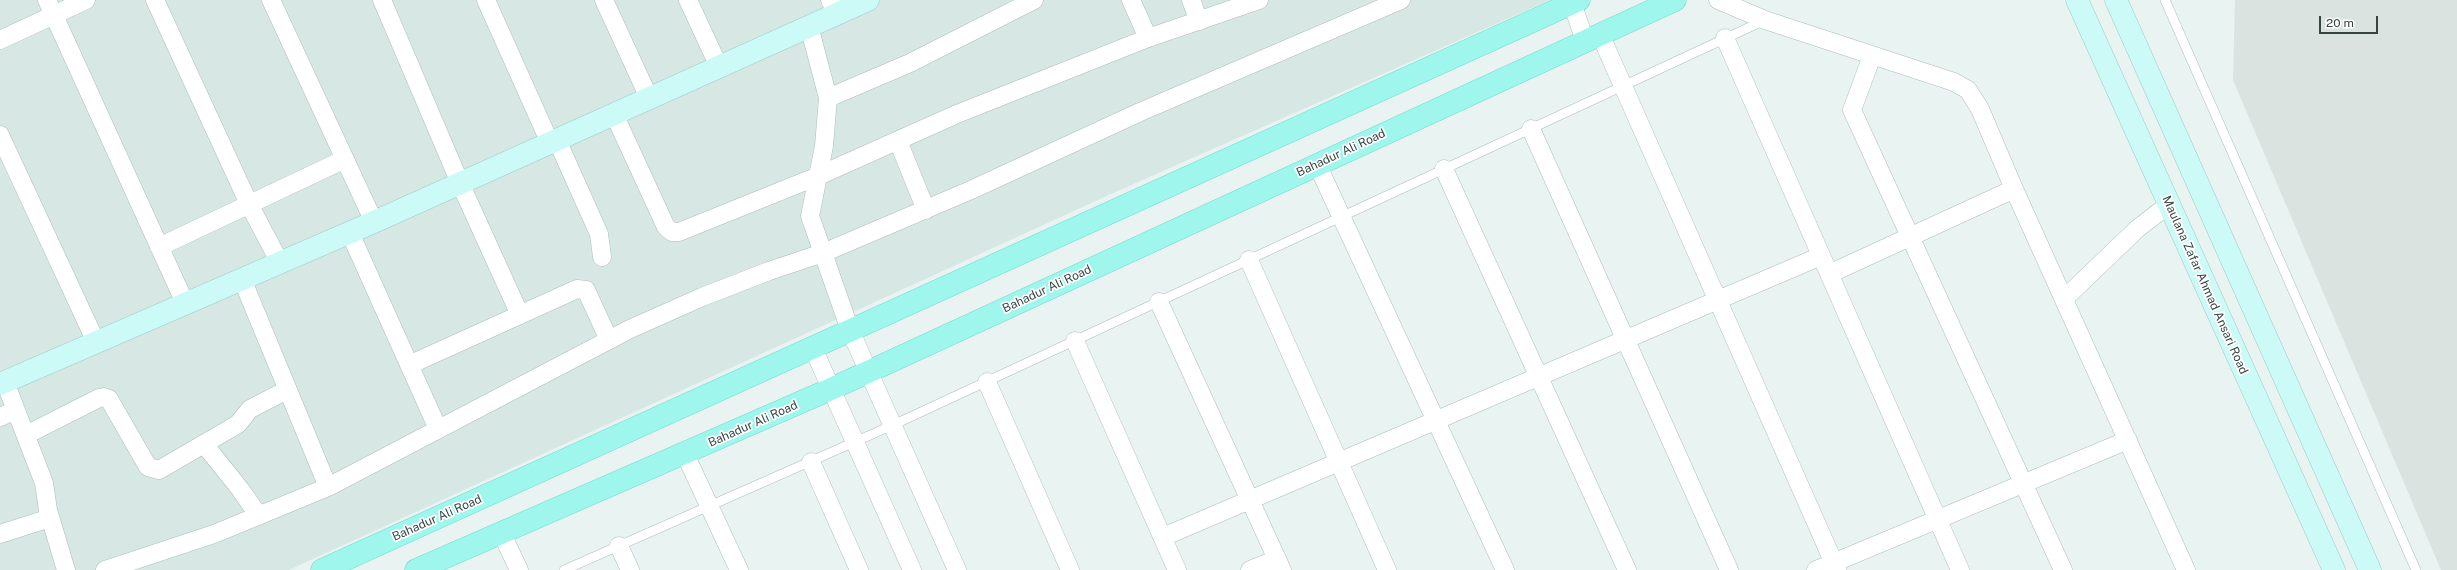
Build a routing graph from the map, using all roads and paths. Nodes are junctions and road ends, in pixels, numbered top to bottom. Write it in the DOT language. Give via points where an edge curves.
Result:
graph roads {
  1 [pos="86,0"];
  2 [pos="155,0"];
  3 [pos="270,0"];
  4 [pos="382,0"];
  5 [pos="486,0"];
  6 [pos="604,0"];
  7 [pos="688,0"];
  8 [pos="868,0"];
  9 [pos="1034,0"];
  10 [pos="1131,0"];
  11 [pos="1191,0"];
  12 [pos="1259,0"];
  13 [pos="1401,0"];
  14 [pos="1675,0"];
  15 [pos="1718,0"];
  16 [pos="2077,0"];
  17 [pos="2116,0"];
  18 [pos="2165,0"];
  19 [pos="1574,1"];
  20 [pos="51,7"];
  21 [pos="834,7"];
  22 [pos="1765,20"];
  23 [pos="1199,21"];
  24 [pos="809,26"];
  25 [pos="1148,38"];
  26 [pos="1593,38"];
  27 [pos="1725,38"];
  28 [pos="0,40"];
  29 [pos="1872,56"];
  30 [pos="719,67"];
  31 [pos="1623,86"];
  32 [pos="649,98"];
  33 [pos="828,98"];
  34 [pos="614,114"];
  35 [pos="1530,129"];
  36 [pos="0,135"];
  37 [pos="554,141"];
  38 [pos="898,141"];
  39 [pos="345,159"];
  40 [pos="1317,164"];
  41 [pos="1444,169"];
  42 [pos="818,176"];
  43 [pos="460,183"];
  44 [pos="2014,189"];
  45 [pos="250,204"];
  46 [pos="2168,205"];
  47 [pos="926,210"];
  48 [pos="1341,217"];
  49 [pos="374,222"];
  50 [pos="350,233"];
  51 [pos="1911,237"];
  52 [pos="159,247"];
  53 [pos="822,253"];
  54 [pos="1821,256"];
  55 [pos="602,257"];
  56 [pos="1249,260"];
  57 [pos="280,263"];
  58 [pos="1829,274"];
  59 [pos="242,278"];
  60 [pos="2064,299"];
  61 [pos="1718,300"];
  62 [pos="1159,302"];
  63 [pos="185,303"];
  64 [pos="520,314"];
  65 [pos="850,330"];
  66 [pos="1625,339"];
  67 [pos="609,340"];
  68 [pos="1075,341"];
  69 [pos="96,342"];
  70 [pos="812,348"];
  71 [pos="409,365"];
  72 [pos="869,372"];
  73 [pos="1539,376"];
  74 [pos="987,382"];
  75 [pos="3,383"];
  76 [pos="287,390"];
  77 [pos="831,390"];
  78 [pos="8,413"];
  79 [pos="1436,420"];
  80 [pos="893,425"];
  81 [pos="438,429"];
  82 [pos="26,436"];
  83 [pos="2128,440"];
  84 [pos="855,442"];
  85 [pos="204,444"];
  86 [pos="685,454"];
  87 [pos="811,462"];
  88 [pos="1339,462"];
  89 [pos="2024,483"];
  90 [pos="328,487"];
  91 [pos="1250,500"];
  92 [pos="710,506"];
  93 [pos="258,516"];
  94 [pos="50,518"];
  95 [pos="1938,519"];
  96 [pos="501,532"];
  97 [pos="0,534"];
  98 [pos="1163,537"];
  99 [pos="619,546"];
  100 [pos="1280,564"];
  101 [pos="1835,566"];
  102 [pos="66,570"];
  103 [pos="105,570"];
  104 [pos="322,570"];
  105 [pos="416,570"];
  106 [pos="519,570"];
  107 [pos="564,570"];
  108 [pos="630,570"];
  109 [pos="739,570"];
  110 [pos="859,570"];
  111 [pos="912,570"];
  112 [pos="957,570"];
  113 [pos="1070,570"];
  114 [pos="1178,570"];
  115 [pos="1250,570"];
  116 [pos="1387,570"];
  117 [pos="1505,570"];
  118 [pos="1627,570"];
  119 [pos="1729,570"];
  120 [pos="1816,570"];
  121 [pos="1960,570"];
  122 [pos="2063,570"];
  123 [pos="2186,570"];
  124 [pos="2334,570"];
  125 [pos="2370,570"];
  126 [pos="2416,570"];
  1 -- 20 [label="street"];
  2 -- 45 [label="street"];
  3 -- 39 [label="street"];
  4 -- 43 [label="street"];
  5 -- 37 [label="street"];
  6 -- 32 [label="street"];
  7 -- 30 [label="street"];
  8 -- 21 [label="main road"];
  9 -- 33 [label="street" via="910,63"];
  10 -- 25 [label="street"];
  11 -- 23 [label="street"];
  12 -- 23 [label="street"];
  13 -- 47 [label="street" via="1140,112"];
  14 -- 26 [label="main road, Bahadur Ali Road"];
  15 -- 22 [label="street"];
  16 -- 46 [label="main road, Maulana Zafar Ahmad Ansari Road"];
  17 -- 125 [label="main road"];
  18 -- 126 [label="lane"];
  19 -- 26 [label="street"];
  19 -- 65 [label="main road, Bahadur Ali Road"];
  20 -- 28 [label="street"];
  20 -- 52 [label="street"];
  21 -- 24 [label="main road"];
  22 -- 27 [label="lane"];
  22 -- 29 [label="street"];
  23 -- 25 [label="street"];
  24 -- 30 [label="main road"];
  24 -- 33 [label="street"];
  25 -- 38 [label="street" via="957,114"];
  26 -- 31 [label="street"];
  26 -- 40 [label="main road, Bahadur Ali Road"];
  27 -- 31 [label="lane"];
  27 -- 54 [label="street"];
  29 -- 44 [label="street" via="1954,82 1968,90 1980,109"];
  29 -- 51 [label="street" via="1852,110"];
  30 -- 32 [label="main road"];
  31 -- 35 [label="lane"];
  31 -- 61 [label="street"];
  32 -- 34 [label="main road"];
  33 -- 42 [label="street" via="824,146"];
  34 -- 37 [label="main road"];
  34 -- 42 [label="street" via="666,227 672,232 679,232"];
  35 -- 41 [label="lane"];
  35 -- 66 [label="street"];
  36 -- 69 [label="street"];
  37 -- 43 [label="main road"];
  37 -- 55 [label="street" via="599,234"];
  38 -- 42 [label="street"];
  38 -- 47 [label="street"];
  39 -- 45 [label="street"];
  39 -- 49 [label="street"];
  40 -- 48 [label="street"];
  40 -- 72 [label="main road, Bahadur Ali Road"];
  41 -- 48 [label="lane"];
  41 -- 73 [label="street"];
  42 -- 53 [label="street" via="810,216"];
  43 -- 49 [label="main road"];
  43 -- 64 [label="street"];
  44 -- 51 [label="street"];
  44 -- 60 [label="street"];
  45 -- 52 [label="street"];
  45 -- 57 [label="street"];
  46 -- 60 [label="street" via="2137,229"];
  46 -- 124 [label="main road, Maulana Zafar Ahmad Ansari Road"];
  47 -- 53 [label="street"];
  48 -- 56 [label="lane"];
  48 -- 79 [label="street"];
  49 -- 50 [label="main road"];
  50 -- 57 [label="main road"];
  50 -- 71 [label="street"];
  51 -- 58 [label="street"];
  51 -- 89 [label="street"];
  52 -- 63 [label="street"];
  53 -- 65 [label="street"];
  53 -- 67 [label="street" via="769,270 702,297"];
  54 -- 58 [label="street"];
  54 -- 61 [label="street"];
  56 -- 62 [label="lane"];
  56 -- 88 [label="street"];
  57 -- 59 [label="main road"];
  58 -- 95 [label="street"];
  59 -- 63 [label="main road"];
  59 -- 76 [label="street"];
  60 -- 83 [label="street"];
  61 -- 66 [label="street"];
  61 -- 101 [label="street"];
  62 -- 68 [label="lane"];
  62 -- 91 [label="street"];
  63 -- 69 [label="main road"];
  64 -- 67 [label="street" via="581,288 586,290"];
  64 -- 71 [label="street"];
  65 -- 70 [label="main road, Bahadur Ali Road"];
  65 -- 72 [label="street"];
  66 -- 73 [label="street"];
  66 -- 119 [label="street"];
  67 -- 81 [label="street"];
  68 -- 74 [label="lane"];
  68 -- 98 [label="street"];
  69 -- 75 [label="main road"];
  70 -- 77 [label="street"];
  70 -- 104 [label="main road, Bahadur Ali Road"];
  71 -- 81 [label="street"];
  72 -- 77 [label="main road, Bahadur Ali Road"];
  72 -- 80 [label="street"];
  73 -- 79 [label="street"];
  73 -- 118 [label="street"];
  74 -- 80 [label="lane"];
  74 -- 113 [label="street"];
  75 -- 78 [label="street"];
  76 -- 85 [label="street" via="250,409 238,424"];
  76 -- 90 [label="street"];
  77 -- 84 [label="street"];
  77 -- 86 [label="main road, Bahadur Ali Road"];
  78 -- 82 [label="street"];
  79 -- 88 [label="street"];
  79 -- 117 [label="street"];
  80 -- 84 [label="lane"];
  80 -- 112 [label="street"];
  81 -- 90 [label="street"];
  82 -- 85 [label="street" via="104,397 109,399 148,468 159,470"];
  82 -- 94 [label="street" via="44,483"];
  83 -- 89 [label="street"];
  83 -- 123 [label="street"];
  84 -- 87 [label="lane"];
  84 -- 111 [label="street"];
  85 -- 93 [label="street"];
  86 -- 92 [label="street"];
  86 -- 96 [label="main road, Bahadur Ali Road"];
  87 -- 92 [label="lane"];
  87 -- 110 [label="street"];
  88 -- 91 [label="street"];
  88 -- 116 [label="street"];
  89 -- 95 [label="street"];
  89 -- 122 [label="street"];
  90 -- 93 [label="street"];
  91 -- 98 [label="street"];
  91 -- 100 [label="street"];
  92 -- 99 [label="lane"];
  92 -- 109 [label="street"];
  93 -- 103 [label="street" via="214,534"];
  94 -- 97 [label="street"];
  94 -- 102 [label="street"];
  95 -- 101 [label="street"];
  95 -- 121 [label="street"];
  96 -- 105 [label="main road, Bahadur Ali Road"];
  96 -- 106 [label="street"];
  98 -- 114 [label="street"];
  99 -- 107 [label="lane"];
  99 -- 108 [label="street"];
  100 -- 115 [label="street"];
  101 -- 120 [label="street"];
}
